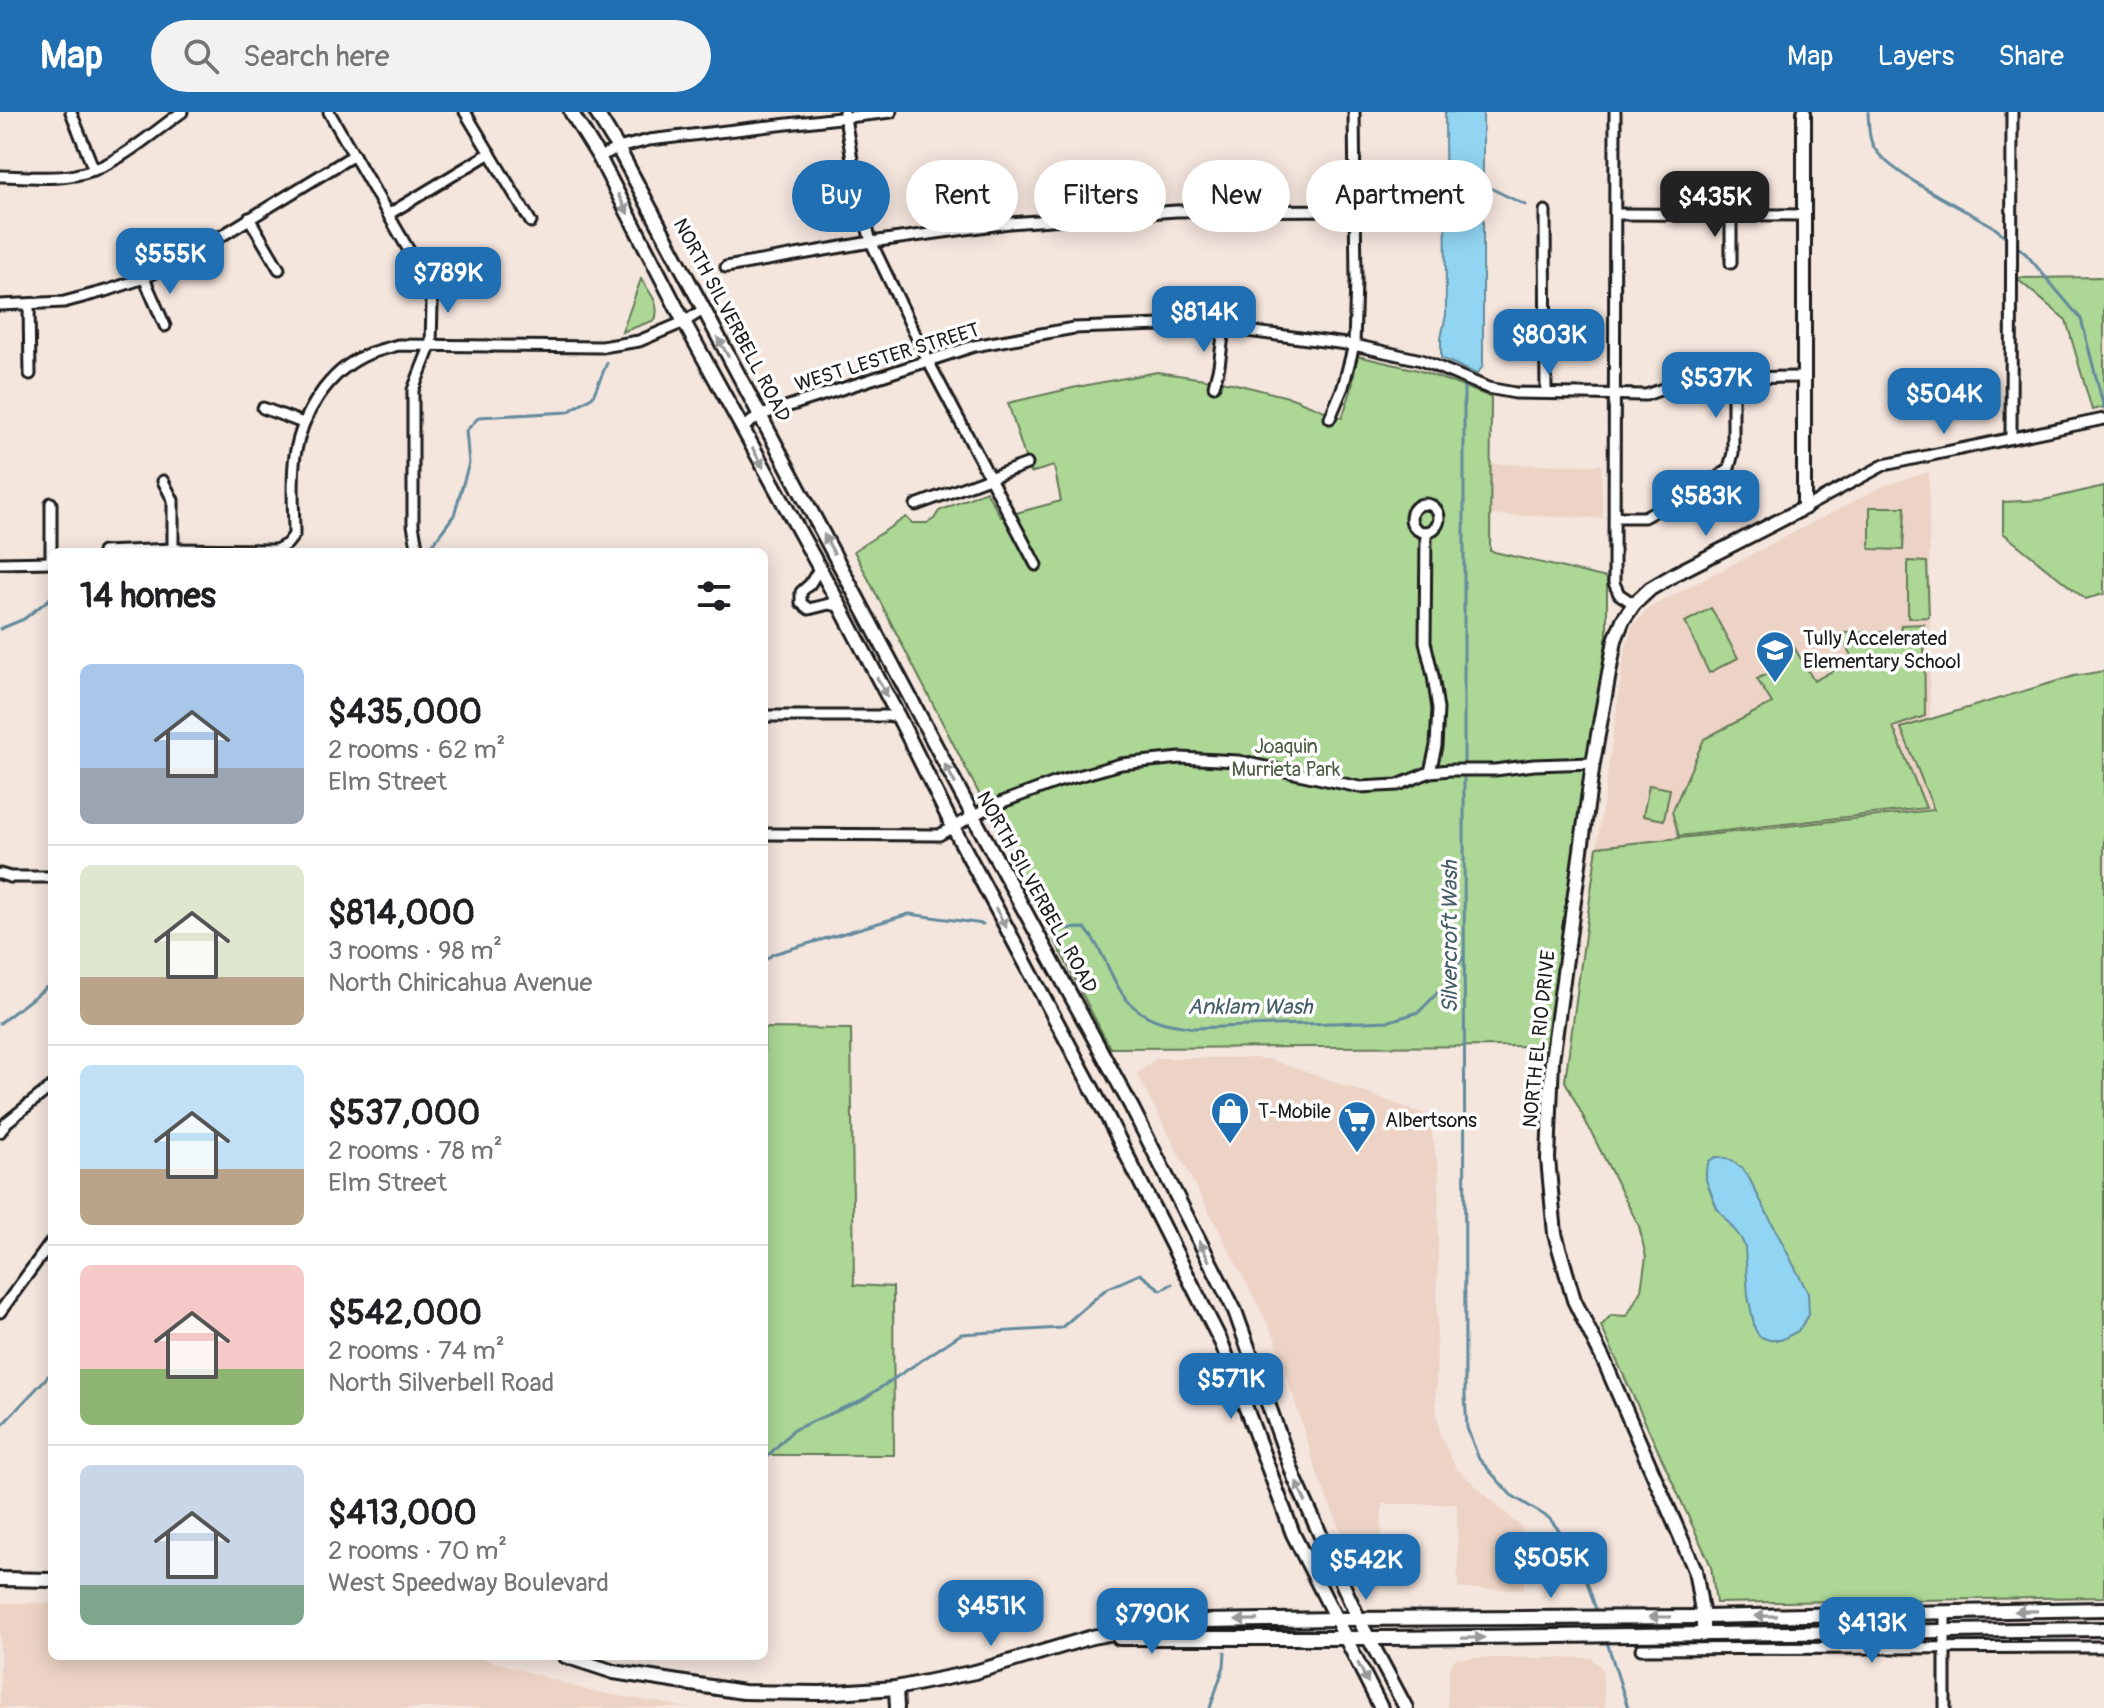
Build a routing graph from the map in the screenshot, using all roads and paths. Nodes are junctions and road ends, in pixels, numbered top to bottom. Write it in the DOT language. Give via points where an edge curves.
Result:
graph roads {
  1 [pos="71,112"];
  2 [pos="182,112"];
  3 [pos="329,112"];
  4 [pos="465,112"];
  5 [pos="571,112"];
  6 [pos="596,112"];
  7 [pos="891,112"];
  8 [pos="1354,112"];
  9 [pos="1615,112"];
  10 [pos="1804,112"];
  11 [pos="2012,112"];
  12 [pos="844,114"];
  13 [pos="618,148"];
  14 [pos="490,153"];
  15 [pos="354,155"];
  16 [pos="599,157"];
  17 [pos="1354,160"];
  18 [pos="94,170"];
  19 [pos="0,176"];
  20 [pos="1306,211"];
  21 [pos="1545,211"];
  22 [pos="389,214"];
  23 [pos="1615,214"];
  24 [pos="1731,215"];
  25 [pos="1805,215"];
  26 [pos="249,218"];
  27 [pos="531,222"];
  28 [pos="1355,232"];
  29 [pos="871,242"];
  30 [pos="1731,263"];
  31 [pos="726,267"];
  32 [pos="279,269"];
  33 [pos="144,278"];
  34 [pos="0,305"];
  35 [pos="29,305"];
  36 [pos="703,310"];
  37 [pos="684,322"];
  38 [pos="165,326"];
  39 [pos="1224,328"];
  40 [pos="431,344"];
  41 [pos="1354,345"];
  42 [pos="928,361"];
  43 [pos="30,374"];
  44 [pos="1804,377"];
  45 [pos="1733,379"];
  46 [pos="1214,386"];
  47 [pos="1546,393"];
  48 [pos="1615,396"];
  49 [pos="263,408"];
  50 [pos="761,415"];
  51 [pos="1330,418"];
  52 [pos="2104,419"];
  53 [pos="303,423"];
  54 [pos="742,428"];
  55 [pos="2011,438"];
  56 [pos="1027,464"];
  57 [pos="989,477"];
  58 [pos="163,481"];
  59 [pos="51,503"];
  60 [pos="916,505"];
  61 [pos="1804,508"];
  62 [pos="1615,517"];
  63 [pos="1426,532"];
  64 [pos="51,548"];
  65 [pos="173,548"];
  66 [pos="280,548"];
  67 [pos="417,548"];
  68 [pos="48,562"];
  69 [pos="0,563"];
  70 [pos="1036,565"];
  71 [pos="819,569"];
  72 [pos="1634,604"];
  73 [pos="839,606"];
  74 [pos="916,708"];
  75 [pos="768,716"];
  76 [pos="898,716"];
  77 [pos="1593,763"];
  78 [pos="1430,772"];
  79 [pos="973,816"];
  80 [pos="953,827"];
  81 [pos="768,834"];
  82 [pos="0,874"];
  83 [pos="48,877"];
  84 [pos="48,1089"];
  85 [pos="0,1132"];
  86 [pos="48,1246"];
  87 [pos="0,1312"];
  88 [pos="0,1579"];
  89 [pos="48,1580"];
  90 [pos="2104,1609"];
  91 [pos="1945,1613"];
  92 [pos="1703,1617"];
  93 [pos="1335,1619"];
  94 [pos="1521,1619"];
  95 [pos="1359,1620"];
  96 [pos="2104,1629"];
  97 [pos="1945,1632"];
  98 [pos="1703,1635"];
  99 [pos="1092,1637"];
  100 [pos="1522,1637"];
  101 [pos="1345,1638"];
  102 [pos="1369,1639"];
  103 [pos="2104,1647"];
  104 [pos="1641,1649"];
  105 [pos="1704,1649"];
  106 [pos="1945,1649"];
  107 [pos="577,1660"];
  108 [pos="896,1688"];
  109 [pos="897,1708"];
  110 [pos="1381,1708"];
  111 [pos="1406,1708"];
  112 [pos="1945,1708"];
  1 -- 18 [label="street"];
  2 -- 18 [label="street"];
  3 -- 15 [label="street"];
  4 -- 14 [label="street"];
  5 -- 16 [label="main road, NORTH SILVERBELL ROAD"];
  6 -- 13 [label="main road, NORTH SILVERBELL ROAD"];
  7 -- 12 [label="street"];
  8 -- 17 [label="street"];
  9 -- 23 [label="street"];
  10 -- 25 [label="main road"];
  11 -- 55 [label="street"];
  12 -- 13 [label="street"];
  12 -- 29 [label="street"];
  13 -- 16 [label="street"];
  13 -- 36 [label="main road, NORTH SILVERBELL ROAD"];
  14 -- 22 [label="street"];
  14 -- 27 [label="street"];
  15 -- 22 [label="street"];
  15 -- 26 [label="street"];
  16 -- 37 [label="main road, NORTH SILVERBELL ROAD, one-way"];
  18 -- 19 [label="street" via="75,176"];
  20 -- 29 [label="street" via="1161,212 1009,223"];
  21 -- 47 [label="street"];
  22 -- 40 [label="street" via="426,280 432,305"];
  23 -- 24 [label="street"];
  23 -- 48 [label="street"];
  24 -- 25 [label="street"];
  24 -- 30 [label="street"];
  25 -- 44 [label="main road"];
  26 -- 32 [label="street"];
  26 -- 33 [label="street"];
  28 -- 41 [label="street"];
  29 -- 31 [label="street"];
  29 -- 42 [label="street"];
  33 -- 35 [label="street" via="64,302"];
  33 -- 38 [label="street"];
  34 -- 35 [label="street"];
  35 -- 43 [label="street"];
  36 -- 37 [label="street"];
  50 -- 36 [label="main road, NORTH SILVERBELL ROAD, one-way"];
  37 -- 40 [label="street" via="639,341 602,347"];
  37 -- 54 [label="main road, NORTH SILVERBELL ROAD"];
  39 -- 41 [label="street, WEST LESTER STREET"];
  39 -- 42 [label="street, WEST LESTER STREET" via="1074,328 974,346"];
  39 -- 46 [label="street"];
  40 -- 53 [label="street" via="398,345 366,355 319,395"];
  40 -- 67 [label="street" via="413,390"];
  41 -- 47 [label="street, WEST LESTER STREET" via="1421,360 1488,388"];
  41 -- 51 [label="street"];
  42 -- 50 [label="street, WEST LESTER STREET"];
  42 -- 57 [label="street"];
  44 -- 45 [label="street, WEST LESTER STREET"];
  44 -- 61 [label="main road"];
  45 -- 48 [label="street, WEST LESTER STREET" via="1693,378 1646,395"];
  45 -- 62 [label="street" via="1729,468 1644,517"];
  47 -- 48 [label="street, WEST LESTER STREET"];
  48 -- 62 [label="street"];
  49 -- 53 [label="street"];
  50 -- 54 [label="street, WEST LESTER STREET"];
  74 -- 50 [label="main road, NORTH SILVERBELL ROAD, one-way"];
  52 -- 55 [label="street"];
  53 -- 66 [label="street" via="295,457 294,535"];
  54 -- 71 [label="main road, NORTH SILVERBELL ROAD, one-way"];
  55 -- 61 [label="street" via="1884,465"];
  56 -- 57 [label="street"];
  57 -- 60 [label="street"];
  57 -- 70 [label="street"];
  58 -- 65 [label="street" via="173,500"];
  59 -- 64 [label="street"];
  61 -- 72 [label="main road" via="1677,573"];
  62 -- 72 [label="street" via="1614,583"];
  63 -- 78 [label="street" via="1425,642 1438,709"];
  68 -- 69 [label="street"];
  71 -- 73 [label="main road, NORTH SILVERBELL ROAD"];
  71 -- 73 [label="street" via="801,592 801,603 809,609"];
  72 -- 77 [label="main road, NORTH EL RIO DRIVE" via="1615,640"];
  73 -- 76 [label="main road, NORTH SILVERBELL ROAD, one-way"];
  74 -- 76 [label="main road"];
  79 -- 74 [label="main road, NORTH SILVERBELL ROAD, one-way"];
  75 -- 76 [label="street"];
  76 -- 80 [label="main road, NORTH SILVERBELL ROAD"];
  77 -- 78 [label="street"];
  77 -- 92 [label="main road, NORTH EL RIO DRIVE" via="1552,1060 1548,1159 1555,1234 1574,1300 1695,1570"];
  78 -- 79 [label="street" via="1398,785 1359,787 1238,761 1180,758 1121,764 1057,782"];
  79 -- 80 [label="street"];
  95 -- 79 [label="main road, NORTH SILVERBELL ROAD, one-way" via="1295,1479 1235,1311"];
  80 -- 81 [label="street" via="939,835"];
  80 -- 93 [label="main road, NORTH SILVERBELL ROAD, one-way" via="1222,1344 1293,1534"];
  82 -- 83 [label="street"];
  84 -- 85 [label="street"];
  86 -- 87 [label="street"];
  88 -- 89 [label="main road"];
  90 -- 91 [label="main road, one-way"];
  91 -- 92 [label="main road, one-way"];
  91 -- 97 [label="street"];
  92 -- 94 [label="main road, one-way"];
  92 -- 98 [label="main road, NORTH EL RIO DRIVE"];
  93 -- 95 [label="main road"];
  93 -- 99 [label="main road, one-way" via="1205,1621"];
  93 -- 101 [label="main road, NORTH SILVERBELL ROAD"];
  94 -- 95 [label="main road"];
  94 -- 100 [label="main road"];
  95 -- 102 [label="main road, NORTH SILVERBELL ROAD"];
  96 -- 97 [label="main road"];
  97 -- 98 [label="main road"];
  97 -- 106 [label="street"];
  98 -- 100 [label="main road"];
  98 -- 105 [label="street, NORTH EL RIO DRIVE"];
  99 -- 101 [label="main road"];
  99 -- 108 [label="main road" via="975,1672"];
  102 -- 100 [label="main road, one-way"];
  101 -- 102 [label="main road"];
  101 -- 110 [label="main road, NORTH SILVERBELL ROAD, one-way"];
  102 -- 111 [label="main road, NORTH SILVERBELL ROAD"];
  103 -- 106 [label="street"];
  104 -- 105 [label="street"];
  105 -- 106 [label="street"];
  106 -- 112 [label="street"];
  107 -- 108 [label="main road" via="614,1672 743,1692"];
  108 -- 109 [label="main road"];
}
